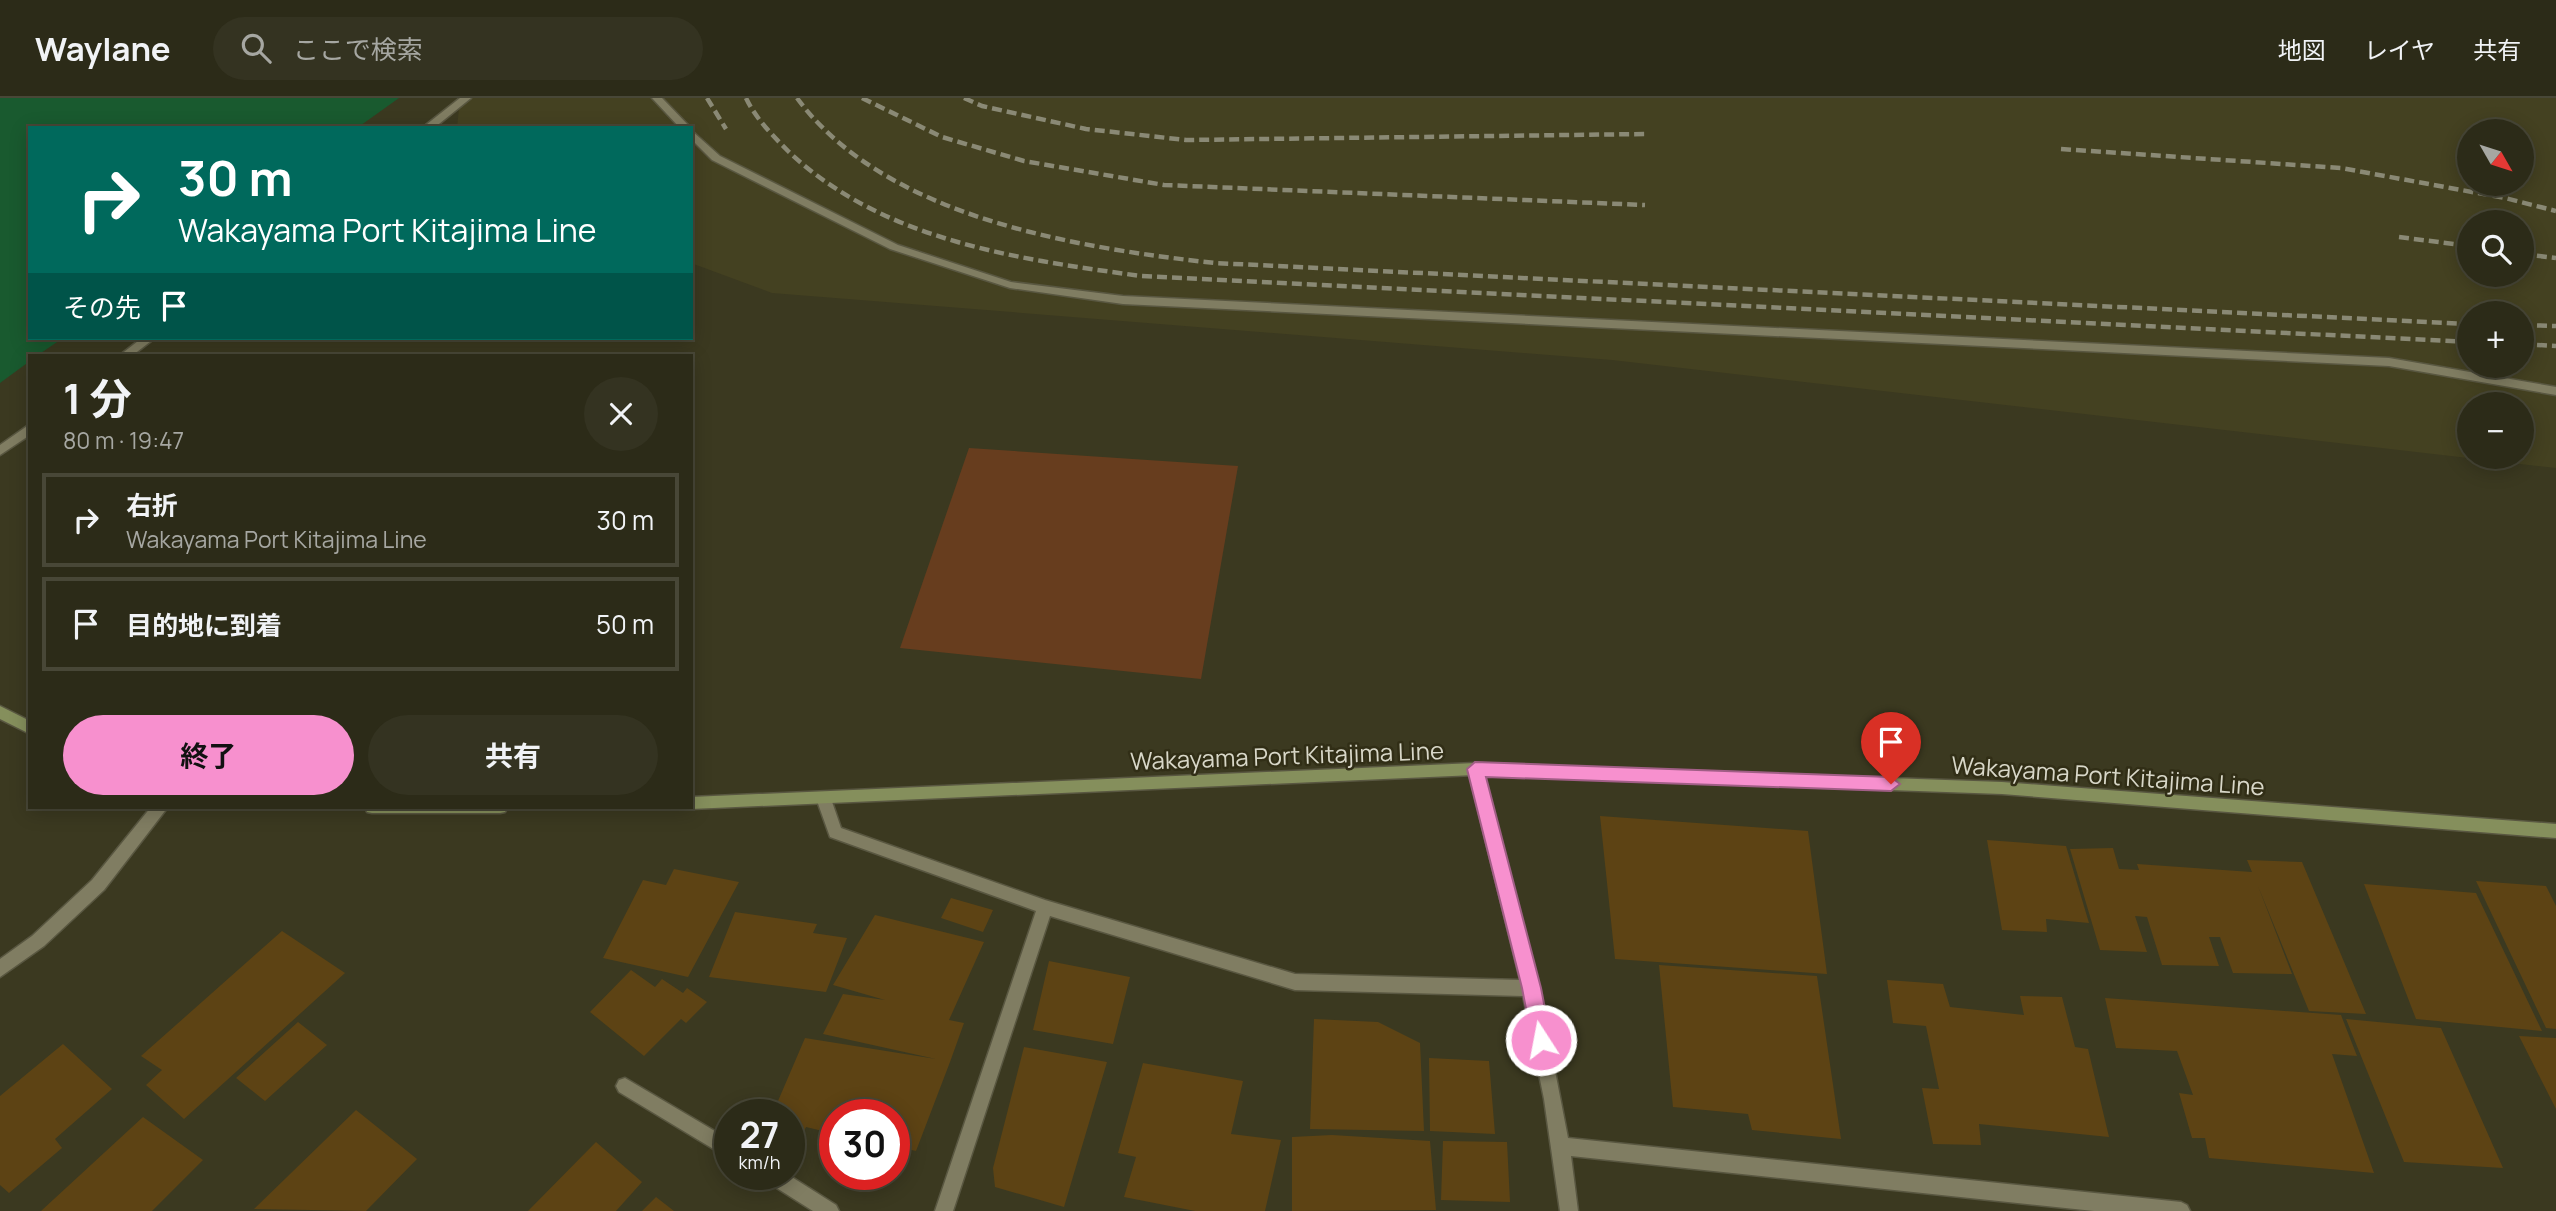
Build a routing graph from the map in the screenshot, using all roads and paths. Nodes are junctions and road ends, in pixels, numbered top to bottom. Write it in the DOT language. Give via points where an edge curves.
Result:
graph roads {
  1 [pos="466,98"];
  2 [pos="657,98"];
  3 [pos="430,126"];
  4 [pos="684,126"];
  5 [pos="693,135"];
  6 [pos="146,340"];
  7 [pos="127,354"];
  8 [pos="2556,391"];
  9 [pos="28,430"];
  10 [pos="0,451"];
  11 [pos="0,712"];
  12 [pos="28,727"];
  13 [pos="1475,769"];
  14 [pos="824,797"];
  15 [pos="693,803"];
  16 [pos="158,809"];
  17 [pos="2556,831"];
  18 [pos="1045,907"];
  19 [pos="0,969"];
  20 [pos="1531,988"];
  21 [pos="625,1086"];
  22 [pos="714,1140"];
  23 [pos="1562,1146"];
  24 [pos="796,1190"];
  25 [pos="2148,1210"];
  26 [pos="830,1211"];
  27 [pos="944,1211"];
  28 [pos="1569,1211"];
  29 [pos="2181,1211"];
  1 -- 3 [label="street"];
  2 -- 4 [label="street"];
  5 -- 8 [label="street" via="716,158 894,247 1010,285 1124,300 2389,362"];
  6 -- 7 [label="street"];
  9 -- 10 [label="street"];
  11 -- 12 [label="main road"];
  13 -- 14 [label="main road, Wakayama Port Kitajima Line"];
  13 -- 17 [label="main road, Wakayama Port Kitajima Line" via="2002,788"];
  13 -- 20 [label="street"];
  14 -- 15 [label="main road, Wakayama Port Kitajima Line"];
  14 -- 18 [label="street" via="835,832"];
  16 -- 19 [label="street" via="98,885"];
  18 -- 20 [label="street" via="1295,982"];
  18 -- 27 [label="street"];
  20 -- 23 [label="street"];
  21 -- 22 [label="street"];
  23 -- 25 [label="street"];
  23 -- 28 [label="street"];
  24 -- 26 [label="street"];
  25 -- 29 [label="street"];
}
